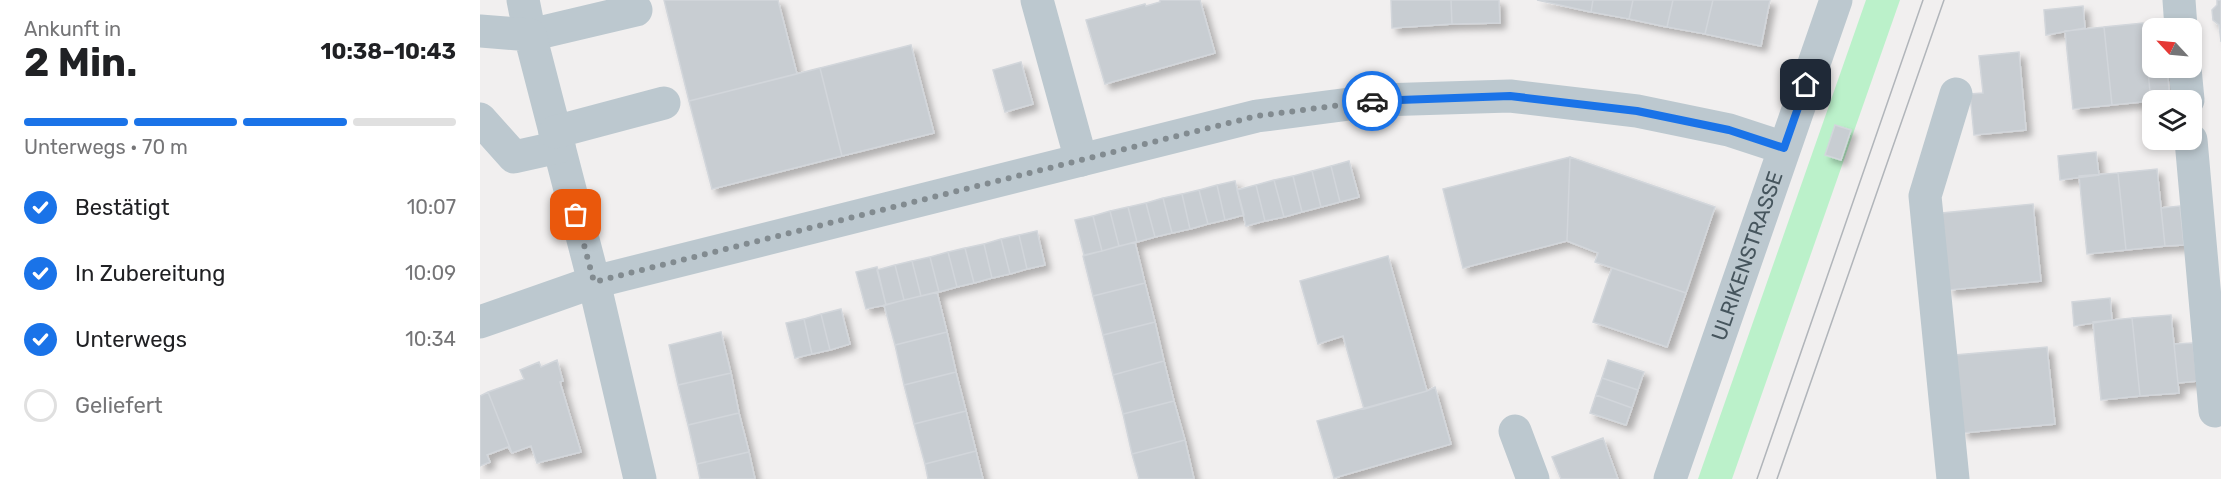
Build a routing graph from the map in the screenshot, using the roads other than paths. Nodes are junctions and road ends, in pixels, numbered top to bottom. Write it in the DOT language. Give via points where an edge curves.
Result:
graph roads {
  1 [pos="523,0"];
  2 [pos="1036,0"];
  3 [pos="1836,0"];
  4 [pos="2179,0"];
  5 [pos="636,10"];
  6 [pos="2180,18"];
  7 [pos="480,31"];
  8 [pos="530,35"];
  9 [pos="1956,94"];
  10 [pos="664,103"];
  11 [pos="480,119"];
  12 [pos="557,140"];
  13 [pos="1784,148"];
  14 [pos="2192,150"];
  15 [pos="1081,160"];
  16 [pos="594,282"];
  17 [pos="480,322"];
  18 [pos="2215,411"];
  19 [pos="1515,432"];
  20 [pos="640,479"];
  21 [pos="1533,479"];
  22 [pos="1670,479"];
  23 [pos="1953,479"];
  1 -- 8 [label="street"];
  2 -- 15 [label="street"];
  3 -- 13 [label="street, ULRIKENSTRASSE"];
  4 -- 6 [label="street"];
  5 -- 8 [label="street"];
  7 -- 8 [label="street"];
  8 -- 12 [label="street"];
  9 -- 23 [label="street" via="1925,196"];
  10 -- 12 [label="street"];
  11 -- 12 [label="street" via="514,157"];
  12 -- 16 [label="street"];
  13 -- 15 [label="street" via="1729,130 1637,111 1510,96 1380,100 1257,116"];
  13 -- 22 [label="street, ULRIKENSTRASSE"];
  14 -- 18 [label="street"];
  15 -- 16 [label="street"];
  16 -- 17 [label="street"];
  16 -- 20 [label="street"];
  19 -- 21 [label="street"];
}
